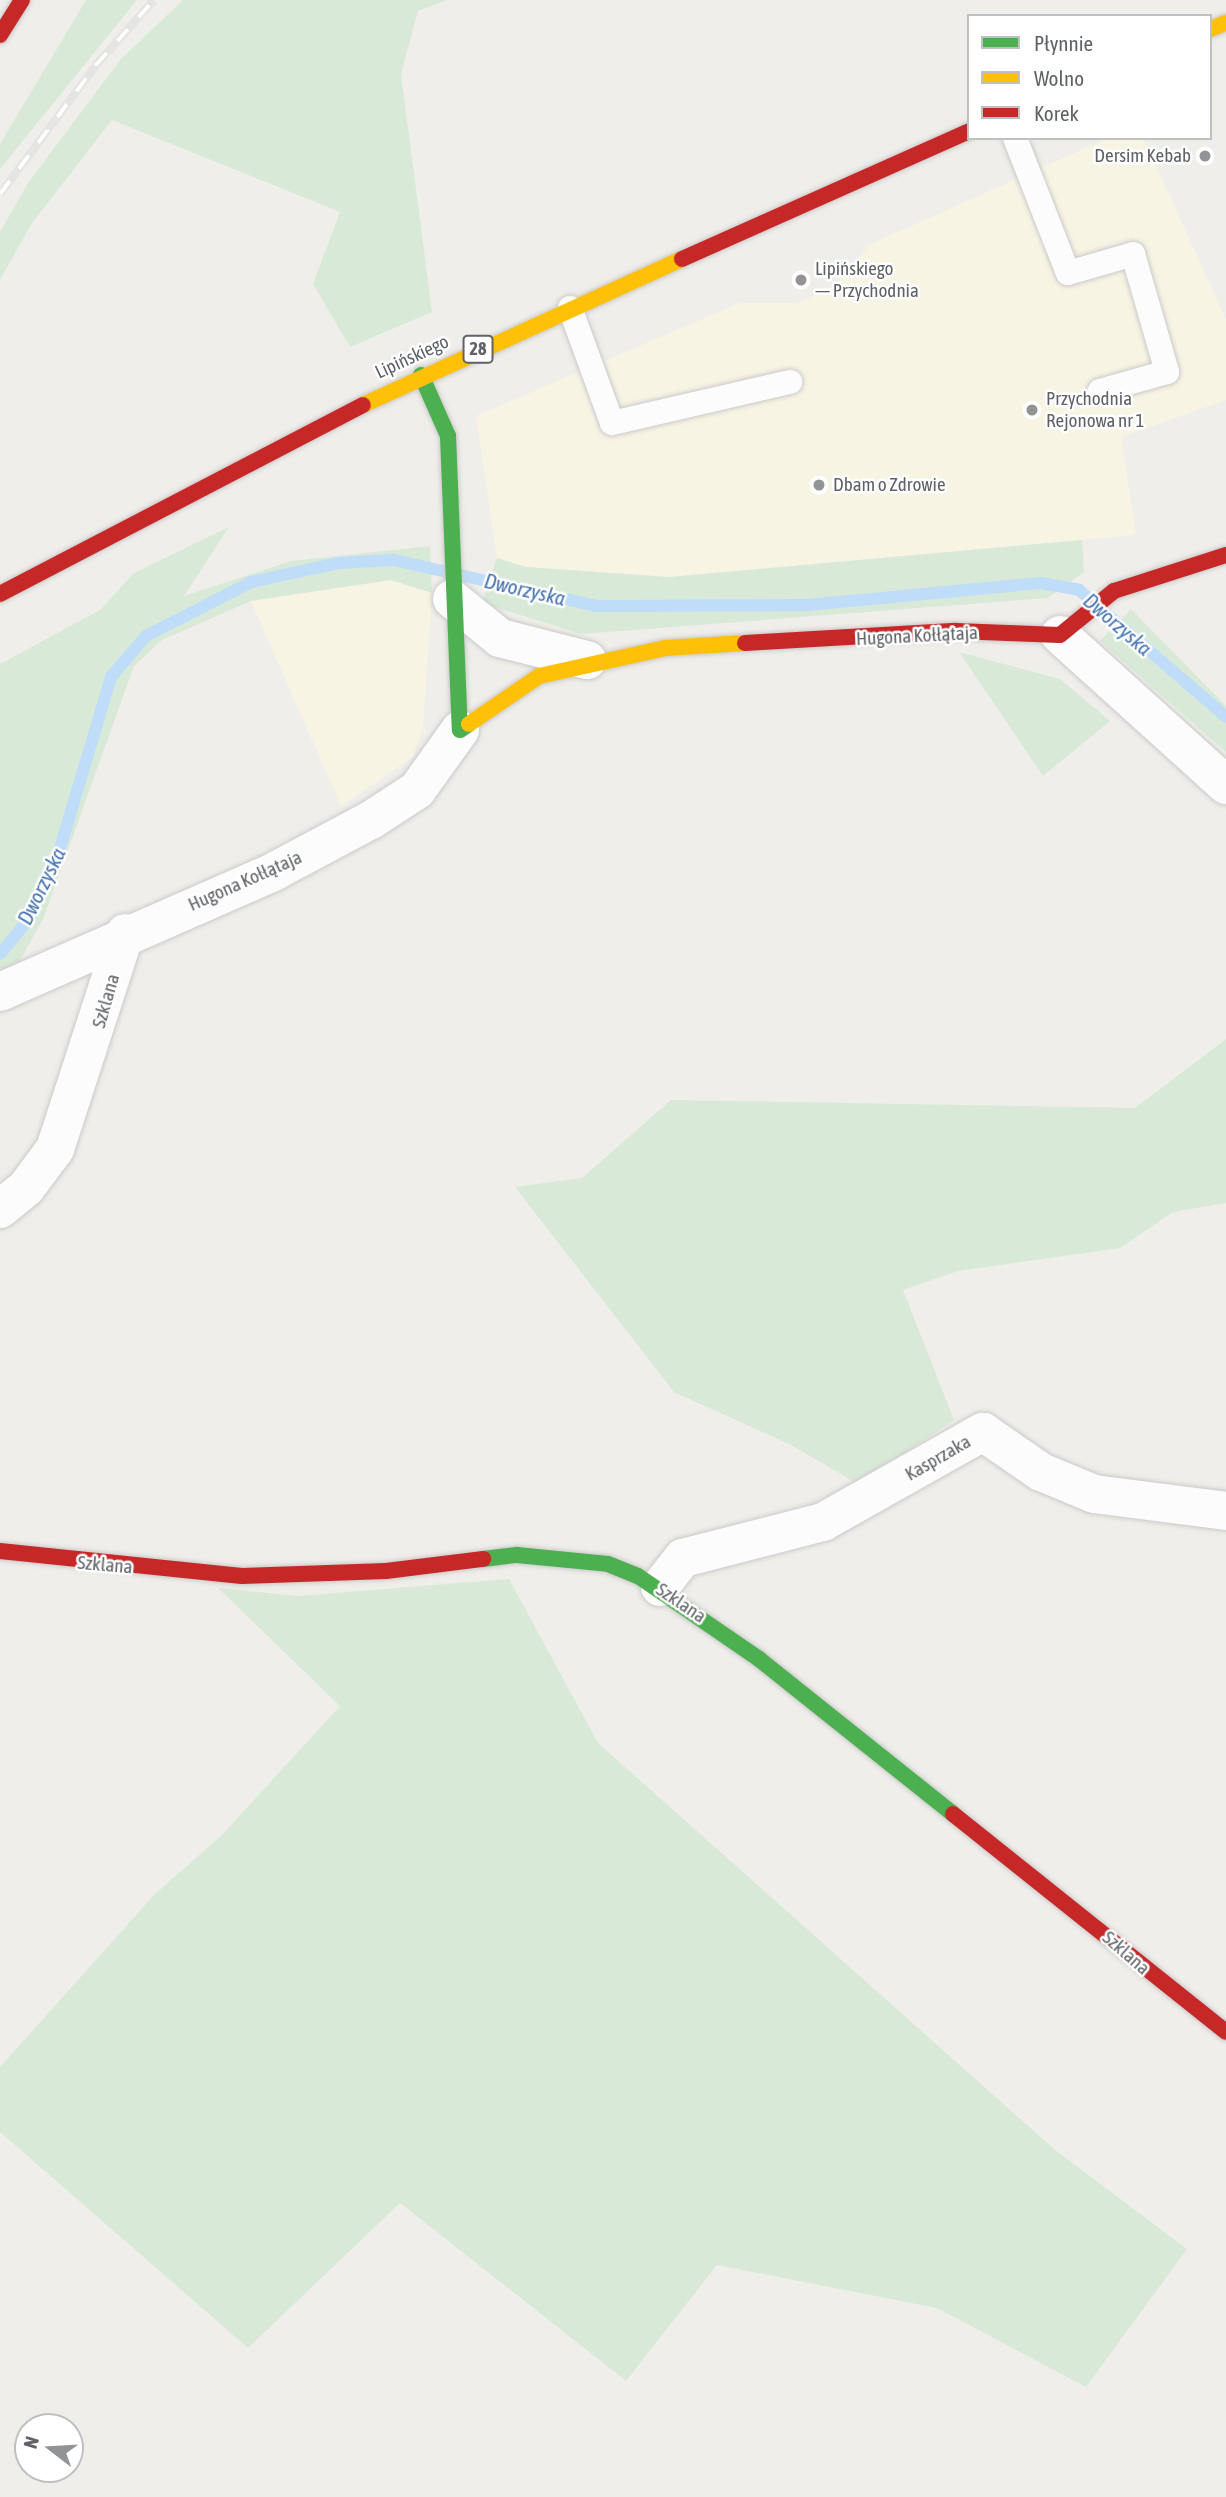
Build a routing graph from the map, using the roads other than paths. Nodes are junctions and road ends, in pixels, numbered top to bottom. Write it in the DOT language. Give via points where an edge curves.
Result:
graph roads {
  1 [pos="22,0"];
  2 [pos="0,35"];
  3 [pos="967,132"];
  4 [pos="1016,140"];
  5 [pos="570,308"];
  6 [pos="421,375"];
  7 [pos="790,382"];
  8 [pos="1100,391"];
  9 [pos="1226,555"];
  10 [pos="0,594"];
  11 [pos="452,599"];
  12 [pos="1060,635"];
  13 [pos="587,660"];
  14 [pos="460,730"];
  15 [pos="1226,785"];
  16 [pos="125,933"];
  17 [pos="0,992"];
  18 [pos="0,1209"];
  19 [pos="1226,1511"];
  20 [pos="0,1551"];
  21 [pos="660,1587"];
  22 [pos="1226,2032"];
  1 -- 2 [label="street"];
  3 -- 5 [label="street, Lipińskiego / 28"];
  4 -- 8 [label="lane" via="1068,273 1133,254 1167,372"];
  5 -- 6 [label="street, Lipińskiego / 28"];
  5 -- 7 [label="lane" via="612,423"];
  6 -- 10 [label="street, Lipińskiego / 28"];
  6 -- 11 [label="street" via="447,436"];
  9 -- 12 [label="street" via="1114,590"];
  11 -- 13 [label="street, Hugona Kołłątaja" via="500,638"];
  11 -- 14 [label="street"];
  12 -- 13 [label="street, Hugona Kołłątaja" via="956,631 665,648"];
  12 -- 15 [label="street"];
  13 -- 14 [label="street, Hugona Kołłątaja" via="538,676"];
  14 -- 16 [label="street, Hugona Kołłątaja" via="417,790 372,820 275,871"];
  16 -- 17 [label="street, Hugona Kołłątaja"];
  16 -- 18 [label="street, Szklana" via="55,1149 26,1188"];
  19 -- 21 [label="street, Kasprzaka" via="1094,1494 1041,1472 983,1433 823,1522 683,1558"];
  20 -- 21 [label="street, Szklana" via="242,1576 386,1571 528,1555 608,1564"];
  21 -- 22 [label="street, Szklana"];
}
